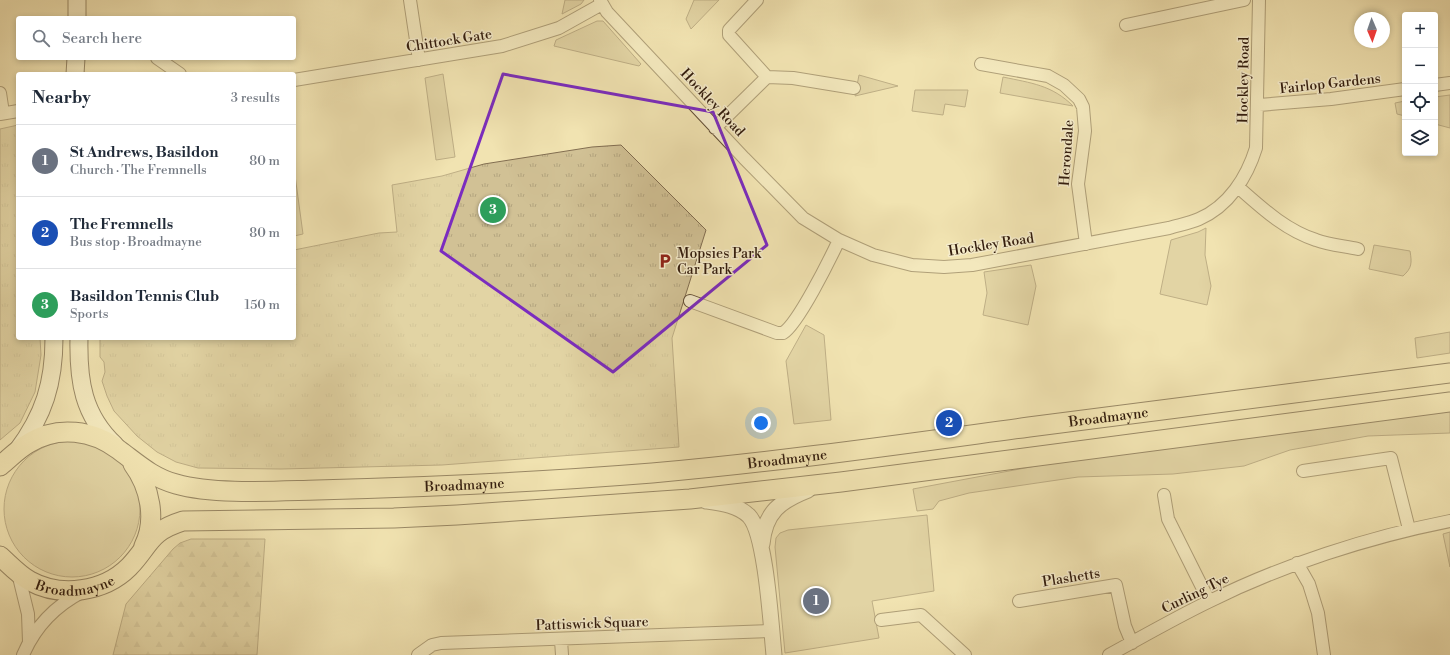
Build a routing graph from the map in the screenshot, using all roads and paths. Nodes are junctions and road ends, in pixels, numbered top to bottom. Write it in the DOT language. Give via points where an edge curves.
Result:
graph roads {
  1 [pos="76,0"];
  2 [pos="410,0"];
  3 [pos="757,0"];
  4 [pos="1244,0"];
  5 [pos="1259,0"];
  6 [pos="601,2"];
  7 [pos="77,16"];
  8 [pos="1126,25"];
  9 [pos="76,60"];
  10 [pos="160,60"];
  11 [pos="419,60"];
  12 [pos="981,64"];
  13 [pos="75,72"];
  14 [pos="177,72"];
  15 [pos="767,77"];
  16 [pos="296,80"];
  17 [pos="1450,83"];
  18 [pos="1438,85"];
  19 [pos="854,88"];
  20 [pos="1402,89"];
  21 [pos="0,93"];
  22 [pos="1259,105"];
  23 [pos="16,111"];
  24 [pos="1,114"];
  25 [pos="715,128"];
  26 [pos="1238,187"];
  27 [pos="839,240"];
  28 [pos="1086,244"];
  29 [pos="1358,249"];
  30 [pos="690,301"];
  31 [pos="54,340"];
  32 [pos="79,340"];
  33 [pos="1450,372"];
  34 [pos="1450,402"];
  35 [pos="126,455"];
  36 [pos="6,462"];
  37 [pos="1303,471"];
  38 [pos="841,482"];
  39 [pos="1164,495"];
  40 [pos="690,499"];
  41 [pos="1450,521"];
  42 [pos="1409,529"];
  43 [pos="762,547"];
  44 [pos="142,549"];
  45 [pos="1,557"];
  46 [pos="1297,564"];
  47 [pos="18,573"];
  48 [pos="95,587"];
  49 [pos="1019,601"];
  50 [pos="1209,601"];
  51 [pos="881,620"];
  52 [pos="772,631"];
  53 [pos="561,640"];
  54 [pos="29,642"];
  55 [pos="1132,643"];
  56 [pos="23,655"];
  57 [pos="418,655"];
  58 [pos="562,655"];
  59 [pos="774,655"];
  60 [pos="965,655"];
  61 [pos="1109,655"];
  62 [pos="1324,655"];
  1 -- 7 [label="main road"];
  2 -- 11 [label="street"];
  3 -- 15 [label="street" via="729,30 729,35"];
  4 -- 8 [label="street"];
  5 -- 22 [label="street, Hockley Road"];
  6 -- 11 [label="street, Chittock Gate" via="559,28 531,38 502,46"];
  6 -- 25 [label="street, Hockley Road"];
  9 -- 13 [label="main road"];
  10 -- 14 [label="street"];
  11 -- 16 [label="street, Chittock Gate"];
  12 -- 28 [label="street, Herondale" via="1048,76 1064,85 1079,99 1083,107 1085,131 1078,184"];
  15 -- 19 [label="street" via="793,78"];
  15 -- 25 [label="street"];
  17 -- 18 [label="street"];
  20 -- 22 [label="street, Fairlop Gardens"];
  21 -- 24 [label="street"];
  22 -- 26 [label="street, Hockley Road" via="1256,148 1250,168"];
  23 -- 24 [label="street"];
  25 -- 27 [label="street, Hockley Road" via="803,218"];
  26 -- 28 [label="street, Hockley Road" via="1223,203 1200,218 1169,228"];
  26 -- 29 [label="street" via="1282,224 1298,233 1316,241"];
  27 -- 28 [label="street, Hockley Road" via="879,257 912,265 944,267 972,265"];
  27 -- 30 [label="street" via="796,319 783,333"];
  31 -- 36 [label="main road" via="50,388 41,412"];
  32 -- 35 [label="main road" via="80,378 88,406 100,429"];
  33 -- 35 [label="main road, Broadmayne" via="780,460 560,480 394,488 218,490 170,483 152,475"];
  34 -- 38 [label="main road, Broadmayne"];
  35 -- 36 [label="main road, Broadmayne" via="98,437 63,432 39,437"];
  35 -- 44 [label="main road, Broadmayne" via="144,481 150,506 150,528"];
  37 -- 42 [label="street" via="1391,458"];
  38 -- 40 [label="main road, Broadmayne"];
  38 -- 43 [label="street" via="812,488 790,497 780,505 767,521"];
  39 -- 50 [label="street" via="1168,520"];
  40 -- 43 [label="street" via="737,508 755,524"];
  40 -- 44 [label="main road, Broadmayne" via="425,517 183,521 163,529"];
  41 -- 42 [label="street, Curling Tye"];
  42 -- 46 [label="street, Curling Tye"];
  43 -- 52 [label="street"];
  44 -- 48 [label="main road, Broadmayne" via="130,567 110,581"];
  45 -- 47 [label="main road, Broadmayne"];
  46 -- 50 [label="street, Curling Tye"];
  46 -- 62 [label="street" via="1309,584 1318,613"];
  47 -- 48 [label="main road, Broadmayne" via="30,581 57,590 76,591"];
  47 -- 54 [label="street" via="28,614"];
  48 -- 54 [label="street" via="64,603 42,623"];
  49 -- 55 [label="street, Plashetts" via="1116,584 1125,626"];
  50 -- 55 [label="street, Curling Tye"];
  51 -- 60 [label="street" via="921,615"];
  52 -- 53 [label="street, Pattiswick Square"];
  52 -- 59 [label="street"];
  53 -- 57 [label="street, Pattiswick Square" via="441,644 432,645"];
  53 -- 58 [label="street"];
  54 -- 56 [label="street"];
  55 -- 61 [label="street, Curling Tye"];
}
